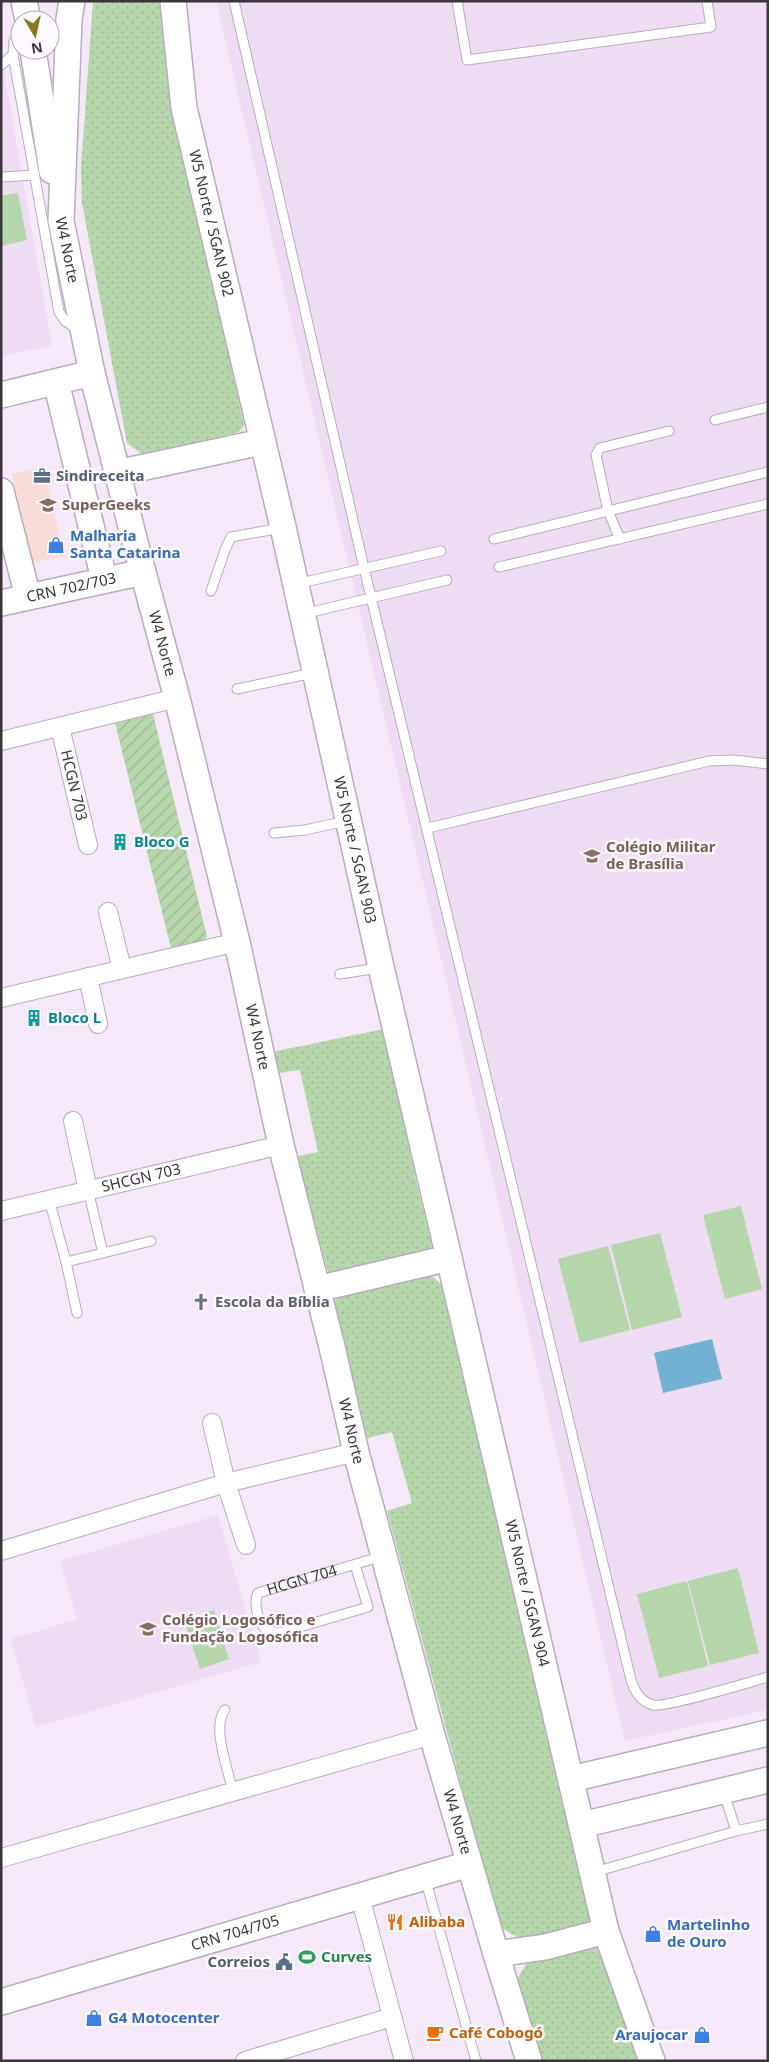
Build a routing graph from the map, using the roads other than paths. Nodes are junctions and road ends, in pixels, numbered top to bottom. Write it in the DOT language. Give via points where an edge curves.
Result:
graph roads {
  1 [pos="72,1"];
  2 [pos="173,1"];
  3 [pos="234,1"];
  4 [pos="457,1"];
  5 [pos="707,1"];
  6 [pos="24,60"];
  7 [pos="25,60"];
  8 [pos="35,175"];
  9 [pos="1,176"];
  10 [pos="61,222"];
  11 [pos="84,334"];
  12 [pos="92,373"];
  13 [pos="56,382"];
  14 [pos="1,395"];
  15 [pos="768,407"];
  16 [pos="715,420"];
  17 [pos="669,432"];
  18 [pos="262,442"];
  19 [pos="768,472"];
  20 [pos="117,473"];
  21 [pos="1,491"];
  22 [pos="768,504"];
  23 [pos="608,511"];
  24 [pos="5,522"];
  25 [pos="283,527"];
  26 [pos="494,538"];
  27 [pos="620,539"];
  28 [pos="441,551"];
  29 [pos="499,567"];
  30 [pos="364,568"];
  31 [pos="143,572"];
  32 [pos="104,579"];
  33 [pos="447,580"];
  34 [pos="296,584"];
  35 [pos="212,591"];
  36 [pos="28,597"];
  37 [pos="372,597"];
  38 [pos="1,603"];
  39 [pos="303,614"];
  40 [pos="316,673"];
  41 [pos="237,689"];
  42 [pos="177,698"];
  43 [pos="60,727"];
  44 [pos="1,741"];
  45 [pos="768,764"];
  46 [pos="349,821"];
  47 [pos="428,828"];
  48 [pos="274,833"];
  49 [pos="88,845"];
  50 [pos="108,912"];
  51 [pos="237,942"];
  52 [pos="381,967"];
  53 [pos="122,969"];
  54 [pos="340,974"];
  55 [pos="88,977"];
  56 [pos="1,998"];
  57 [pos="98,1024"];
  58 [pos="73,1121"];
  59 [pos="281,1144"];
  60 [pos="88,1190"];
  61 [pos="49,1199"];
  62 [pos="1,1211"];
  63 [pos="151,1241"];
  64 [pos="103,1252"];
  65 [pos="449,1258"];
  66 [pos="66,1262"];
  67 [pos="317,1289"];
  68 [pos="78,1314"];
  69 [pos="212,1423"];
  70 [pos="356,1452"];
  71 [pos="226,1483"];
  72 [pos="246,1545"];
  73 [pos="1,1551"];
  74 [pos="384,1556"];
  75 [pos="355,1565"];
  76 [pos="768,1677"];
  77 [pos="225,1710"];
  78 [pos="768,1733"];
  79 [pos="432,1735"];
  80 [pos="571,1779"];
  81 [pos="768,1780"];
  82 [pos="724,1791"];
  83 [pos="233,1792"];
  84 [pos="768,1824"];
  85 [pos="582,1826"];
  86 [pos="736,1830"];
  87 [pos="1,1858"];
  88 [pos="469,1864"];
  89 [pos="592,1873"];
  90 [pos="424,1878"];
  91 [pos="360,1896"];
  92 [pos="606,1931"];
  93 [pos="496,1954"];
  94 [pos="1,2002"];
  95 [pos="392,2017"];
  96 [pos="245,2061"];
  97 [pos="404,2061"];
  98 [pos="476,2061"];
  99 [pos="529,2061"];
  100 [pos="652,2061"];
  1 -- 10 [label="main road, W4 Norte"];
  2 -- 18 [label="main road, W5 Norte / SGAN 902" via="184,108"];
  3 -- 30 [label="lane"];
  4 -- 5 [label="lane" via="467,60 711,27"];
  6 -- 8 [label="lane"];
  7 -- 10 [label="main road"];
  8 -- 9 [label="lane"];
  8 -- 11 [label="lane" via="59,312 65,321"];
  10 -- 11 [label="main road, W4 Norte"];
  11 -- 12 [label="main road, W4 Norte"];
  12 -- 13 [label="main road"];
  12 -- 20 [label="main road, W4 Norte"];
  13 -- 14 [label="main road"];
  13 -- 32 [label="main road"];
  15 -- 16 [label="lane"];
  17 -- 23 [label="lane" via="600,448 596,455"];
  18 -- 20 [label="main road"];
  18 -- 25 [label="main road, W5 Norte / SGAN 903"];
  19 -- 23 [label="lane"];
  20 -- 31 [label="main road, W4 Norte"];
  21 -- 24 [label="main road"];
  22 -- 27 [label="lane"];
  23 -- 26 [label="lane"];
  23 -- 27 [label="lane"];
  24 -- 36 [label="main road"];
  25 -- 34 [label="main road, W5 Norte / SGAN 903"];
  25 -- 35 [label="lane" via="231,537"];
  27 -- 29 [label="lane"];
  28 -- 30 [label="lane"];
  30 -- 34 [label="lane"];
  30 -- 37 [label="lane"];
  31 -- 32 [label="main road, CRN 702/703"];
  31 -- 42 [label="main road, W4 Norte"];
  32 -- 36 [label="main road, CRN 702/703"];
  33 -- 37 [label="lane"];
  34 -- 39 [label="main road, W5 Norte / SGAN 903"];
  36 -- 38 [label="main road, CRN 702/703"];
  37 -- 39 [label="lane"];
  37 -- 47 [label="lane"];
  39 -- 40 [label="main road, W5 Norte / SGAN 903"];
  40 -- 41 [label="lane"];
  40 -- 46 [label="main road, W5 Norte / SGAN 903"];
  42 -- 43 [label="street"];
  42 -- 51 [label="main road, W4 Norte"];
  43 -- 44 [label="street"];
  43 -- 49 [label="street, HCGN 703"];
  45 -- 47 [label="lane" via="709,760"];
  46 -- 48 [label="lane"];
  46 -- 52 [label="main road, W5 Norte / SGAN 903"];
  47 -- 76 [label="lane" via="635,1692 660,1706"];
  50 -- 53 [label="street"];
  51 -- 53 [label="street"];
  51 -- 59 [label="main road, W4 Norte"];
  52 -- 54 [label="lane"];
  52 -- 65 [label="main road, W5 Norte / SGAN 903"];
  53 -- 55 [label="street"];
  55 -- 56 [label="street"];
  55 -- 57 [label="street"];
  58 -- 60 [label="street"];
  59 -- 60 [label="street, SHCGN 703"];
  59 -- 67 [label="main road, W4 Norte"];
  60 -- 61 [label="street, SHCGN 703"];
  60 -- 64 [label="lane"];
  61 -- 62 [label="street, SHCGN 703"];
  61 -- 66 [label="lane"];
  63 -- 64 [label="lane"];
  64 -- 66 [label="lane"];
  65 -- 67 [label="main road"];
  65 -- 80 [label="main road, W5 Norte / SGAN 904"];
  66 -- 68 [label="lane"];
  67 -- 70 [label="main road, W4 Norte"];
  69 -- 71 [label="street"];
  70 -- 71 [label="street"];
  70 -- 74 [label="main road, W4 Norte"];
  71 -- 72 [label="street"];
  71 -- 73 [label="street"];
  74 -- 75 [label="lane, HCGN 704"];
  74 -- 79 [label="main road, W4 Norte"];
  75 -- 75 [label="lane, HCGN 704" via="258,1593 256,1604 262,1624 266,1629 279,1632 368,1607"];
  77 -- 83 [label="lane" via="220,1718 222,1748"];
  78 -- 80 [label="main road"];
  79 -- 83 [label="street"];
  79 -- 88 [label="main road, W4 Norte"];
  80 -- 85 [label="main road, W5 Norte / SGAN 904"];
  81 -- 82 [label="main road"];
  82 -- 85 [label="main road"];
  82 -- 86 [label="lane"];
  83 -- 87 [label="street"];
  84 -- 86 [label="lane"];
  85 -- 89 [label="main road, W5 Norte / SGAN 904"];
  86 -- 89 [label="lane"];
  88 -- 90 [label="main road, CRN 704/705"];
  88 -- 93 [label="main road, W4 Norte"];
  89 -- 92 [label="main road, W5 Norte / SGAN 904"];
  90 -- 91 [label="main road, CRN 704/705"];
  90 -- 98 [label="lane"];
  91 -- 94 [label="main road, CRN 704/705"];
  91 -- 95 [label="street"];
  92 -- 93 [label="main road" via="545,1947"];
  92 -- 100 [label="main road, W5 Norte / SGAN 904"];
  93 -- 99 [label="main road, W4 Norte"];
  95 -- 96 [label="street"];
  95 -- 97 [label="street"];
}
